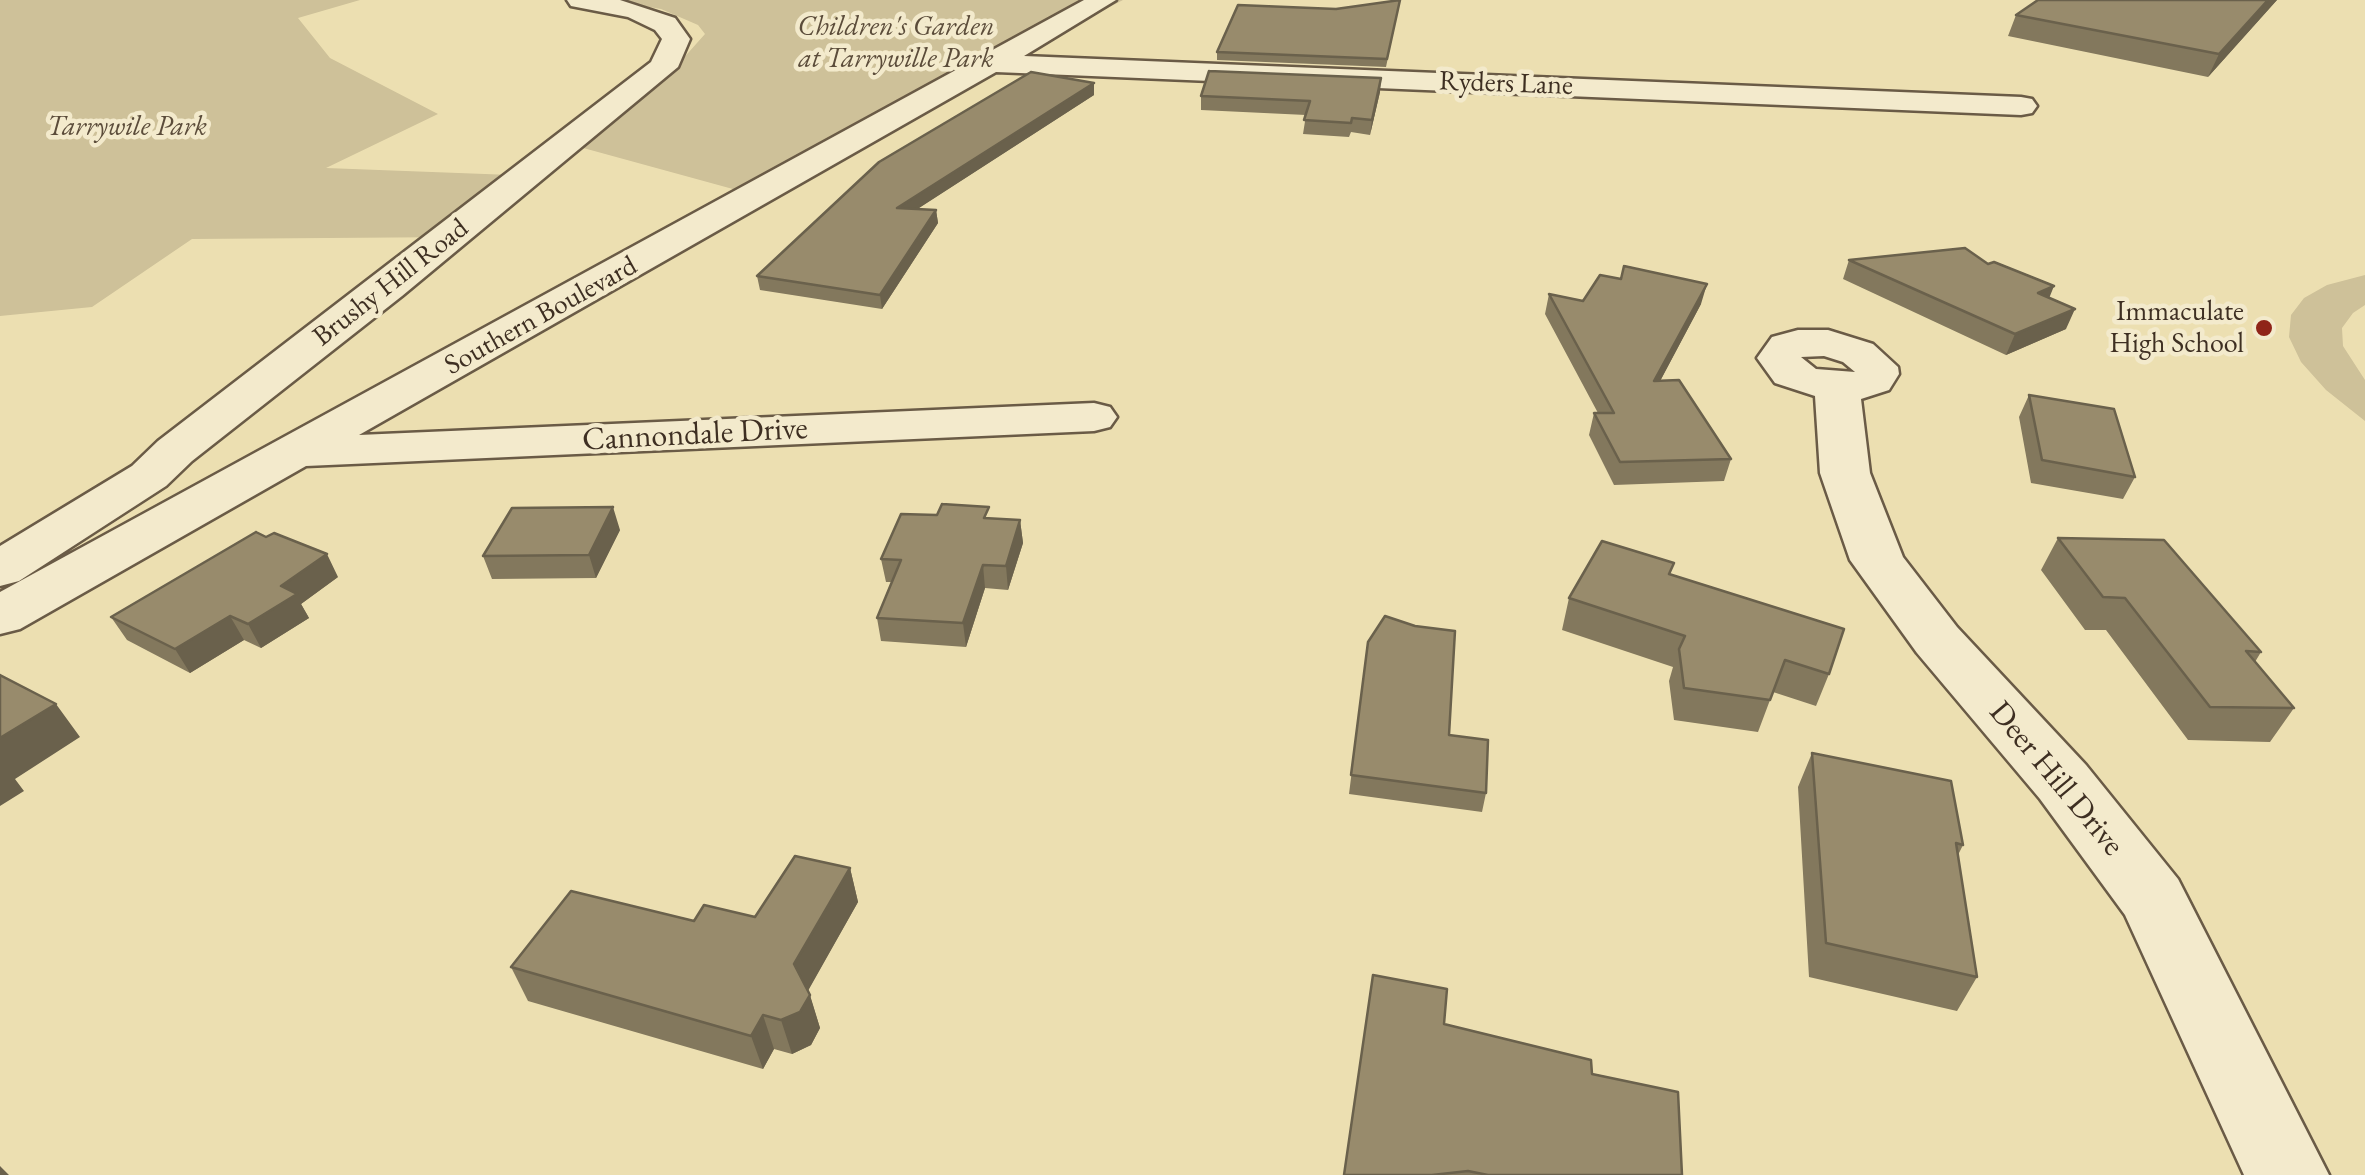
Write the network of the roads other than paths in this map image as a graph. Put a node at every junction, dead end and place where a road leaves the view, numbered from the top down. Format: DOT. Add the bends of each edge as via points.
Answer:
graph roads {
  1 [pos="580,0"];
  2 [pos="1099,4"];
  3 [pos="992,63"];
  4 [pos="2020,106"];
  5 [pos="1837,388"];
  6 [pos="1094,417"];
  7 [pos="296,452"];
  8 [pos="0,569"];
  9 [pos="0,616"];
  10 [pos="2286,1175"];
  1 -- 8 [label="street, Brushy Hill Road" via="665,24 676,39 663,67 149,476"];
  2 -- 3 [label="street, Southern Boulevard"];
  3 -- 4 [label="street, Ryders Lane"];
  3 -- 7 [label="street, Southern Boulevard"];
  5 -- 10 [label="street, Deer Hill Drive" via="1845,473 1878,560 2152,899"];
  6 -- 7 [label="street, Cannondale Drive"];
  7 -- 9 [label="street, Southern Boulevard"];
}
